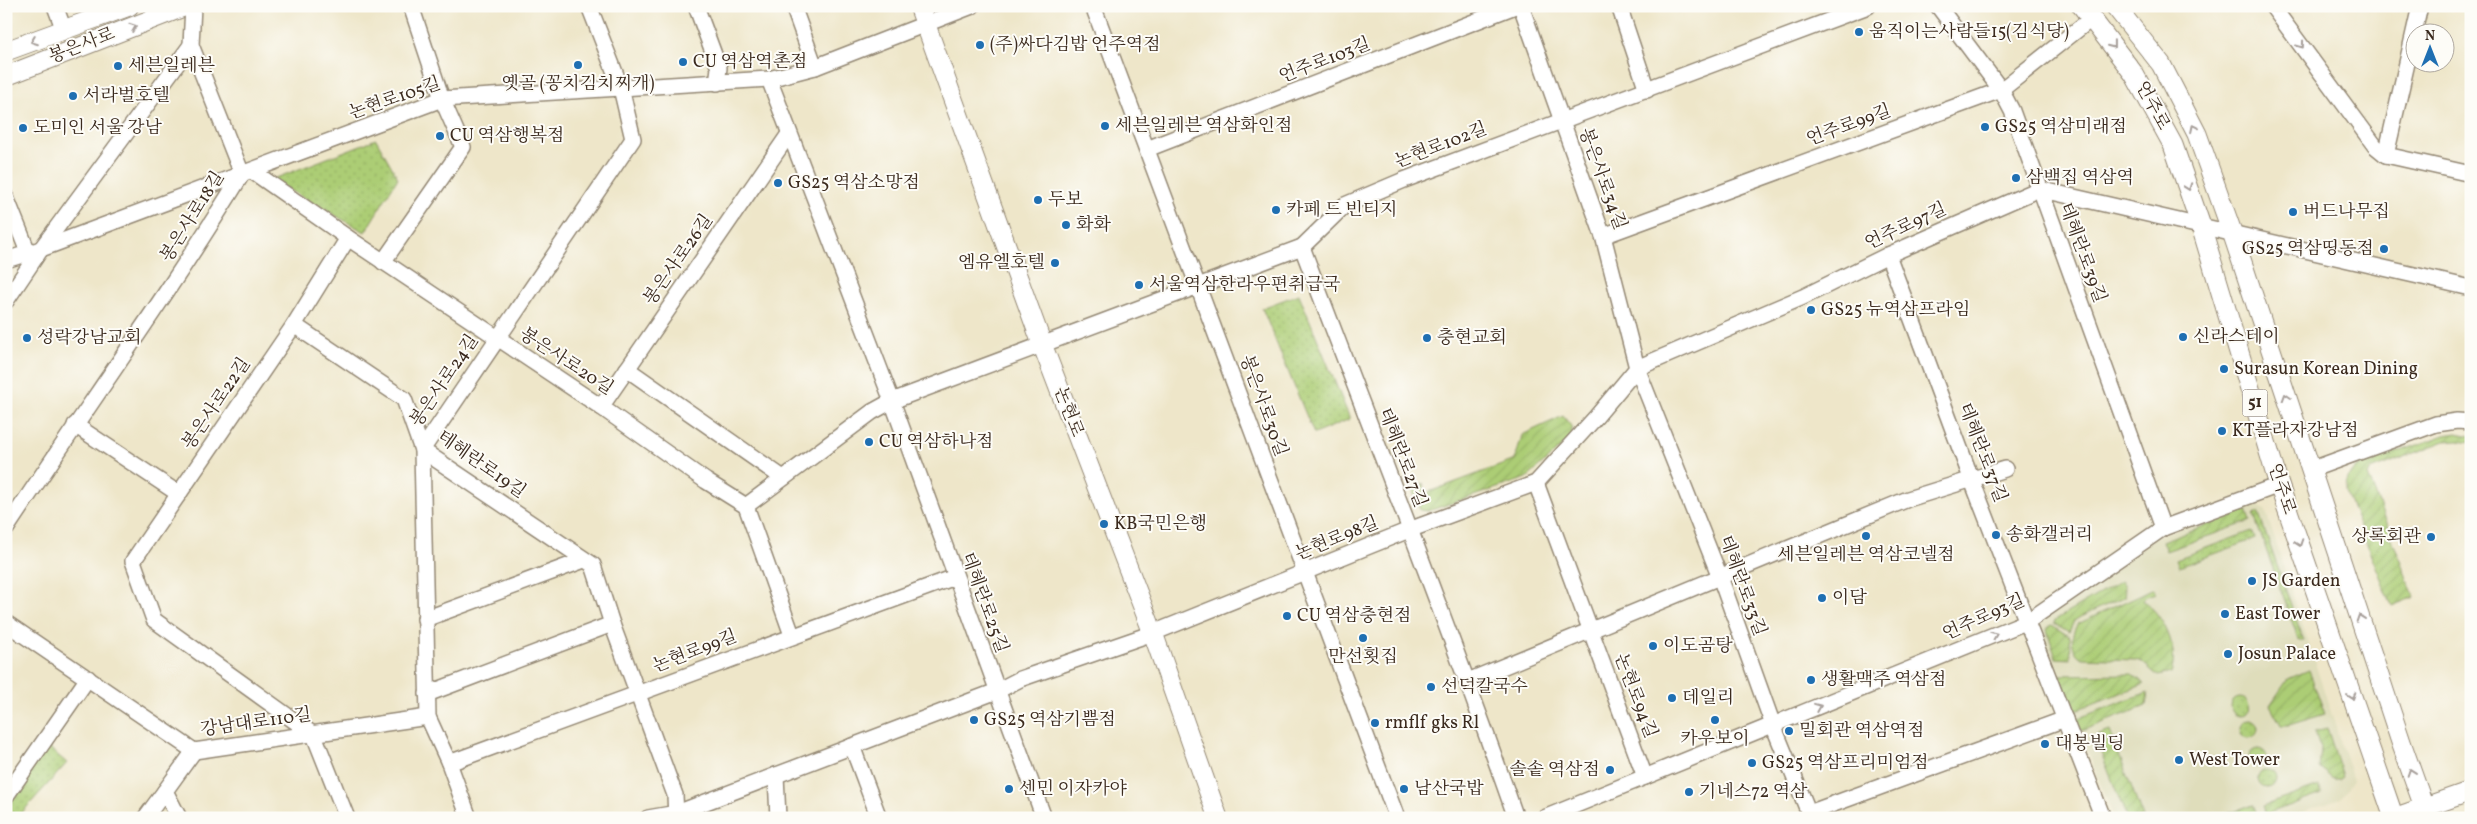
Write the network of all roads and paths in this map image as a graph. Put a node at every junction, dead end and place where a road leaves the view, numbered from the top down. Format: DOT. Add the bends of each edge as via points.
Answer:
graph roads {
  1 [pos="55,6"];
  2 [pos="129,6"];
  3 [pos="186,6"];
  4 [pos="193,6"];
  5 [pos="410,6"];
  6 [pos="589,6"];
  7 [pos="696,6"];
  8 [pos="793,6"];
  9 [pos="918,6"];
  10 [pos="972,6"];
  11 [pos="1094,6"];
  12 [pos="1515,6"];
  13 [pos="1521,6"];
  14 [pos="1619,6"];
  15 [pos="1868,6"];
  16 [pos="1938,6"];
  17 [pos="2115,6"];
  18 [pos="2272,6"];
  19 [pos="2420,6"];
  20 [pos="2087,12"];
  21 [pos="925,25"];
  22 [pos="64,30"];
  23 [pos="191,45"];
  24 [pos="6,52"];
  25 [pos="815,67"];
  26 [pos="6,76"];
  27 [pos="769,79"];
  28 [pos="717,83"];
  29 [pos="621,88"];
  30 [pos="1647,90"];
  31 [pos="2001,90"];
  32 [pos="442,99"];
  33 [pos="1561,122"];
  34 [pos="789,134"];
  35 [pos="1147,149"];
  36 [pos="2386,155"];
  37 [pos="247,172"];
  38 [pos="2471,174"];
  39 [pos="2039,189"];
  40 [pos="6,197"];
  41 [pos="2202,226"];
  42 [pos="2232,232"];
  43 [pos="1603,236"];
  44 [pos="348,238"];
  45 [pos="1302,247"];
  46 [pos="34,251"];
  47 [pos="1888,255"];
  48 [pos="6,260"];
  49 [pos="383,262"];
  50 [pos="1198,285"];
  51 [pos="2471,288"];
  52 [pos="6,301"];
  53 [pos="294,326"];
  54 [pos="496,338"];
  55 [pos="1042,344"];
  56 [pos="628,368"];
  57 [pos="1637,368"];
  58 [pos="892,401"];
  59 [pos="601,407"];
  60 [pos="2471,422"];
  61 [pos="75,425"];
  62 [pos="422,450"];
  63 [pos="2005,469"];
  64 [pos="2310,470"];
  65 [pos="783,478"];
  66 [pos="1971,478"];
  67 [pos="1536,483"];
  68 [pos="2279,485"];
  69 [pos="179,494"];
  70 [pos="746,506"];
  71 [pos="2163,528"];
  72 [pos="6,530"];
  73 [pos="1409,530"];
  74 [pos="584,560"];
  75 [pos="1304,573"];
  76 [pos="954,576"];
  77 [pos="1720,578"];
  78 [pos="425,619"];
  79 [pos="2028,621"];
  80 [pos="6,623"];
  81 [pos="612,624"];
  82 [pos="1590,629"];
  83 [pos="1153,633"];
  84 [pos="792,635"];
  85 [pos="88,678"];
  86 [pos="1468,681"];
  87 [pos="997,691"];
  88 [pos="427,694"];
  89 [pos="638,694"];
  90 [pos="428,717"];
  91 [pos="2065,719"];
  92 [pos="1772,725"];
  93 [pos="314,735"];
  94 [pos="852,746"];
  95 [pos="194,751"];
  96 [pos="449,763"];
  97 [pos="776,775"];
  98 [pos="1645,777"];
  99 [pos="2471,791"];
  100 [pos="165,792"];
  101 [pos="6,796"];
  102 [pos="2425,812"];
  103 [pos="676,815"];
  104 [pos="1810,816"];
  105 [pos="146,818"];
  106 [pos="179,818"];
  107 [pos="348,818"];
  108 [pos="469,818"];
  109 [pos="648,818"];
  110 [pos="778,818"];
  111 [pos="879,818"];
  112 [pos="1044,818"];
  113 [pos="1218,818"];
  114 [pos="1397,818"];
  115 [pos="1516,818"];
  116 [pos="1544,818"];
  117 [pos="2103,818"];
  118 [pos="2394,818"];
  1 -- 22 [label="street"];
  2 -- 22 [label="main road, 봉은사로"];
  26 -- 3 [label="main road, 봉은사로, one-way"];
  4 -- 23 [label="street, 봉은사로18길"];
  5 -- 32 [label="street"];
  6 -- 29 [label="street, 봉은사로24길"];
  7 -- 28 [label="street" via="719,68"];
  8 -- 25 [label="street"];
  9 -- 21 [label="main road, 논현로"];
  10 -- 21 [label="street, 논현로105길"];
  11 -- 35 [label="street, 봉은사로30길"];
  12 -- 35 [label="street, 언주로103길"];
  13 -- 33 [label="street, 봉은사로34길"];
  14 -- 30 [label="street"];
  15 -- 30 [label="street, 논현로102길"];
  16 -- 31 [label="street, 테헤란로39길"];
  42 -- 17 [label="main road, 언주로 / 51, one-way" via="2198,134 2161,64"];
  18 -- 36 [label="street, one-way" via="2375,146"];
  19 -- 36 [label="street"];
  20 -- 31 [label="street, 언주로99길"];
  20 -- 41 [label="main road, 언주로 / 51, one-way" via="2134,74 2173,145"];
  21 -- 25 [label="street, 논현로105길"];
  21 -- 55 [label="main road, 논현로"];
  22 -- 24 [label="main road, 봉은사로, one-way"];
  23 -- 37 [label="street, 봉은사로18길"];
  23 -- 46 [label="street"];
  25 -- 27 [label="street, 논현로105길"];
  27 -- 28 [label="street, 논현로105길"];
  27 -- 34 [label="street"];
  28 -- 29 [label="street, 논현로105길"];
  29 -- 32 [label="street, 논현로105길"];
  29 -- 54 [label="street, 봉은사로24길" via="634,139"];
  30 -- 33 [label="street, 논현로102길"];
  31 -- 39 [label="street, 테헤란로39길" via="2012,111"];
  31 -- 43 [label="street, 언주로99길"];
  32 -- 37 [label="street, 논현로105길"];
  32 -- 49 [label="street" via="463,147"];
  33 -- 43 [label="street, 봉은사로34길"];
  33 -- 45 [label="street, 논현로102길" via="1346,205"];
  34 -- 56 [label="street, 봉은사로26길"];
  34 -- 58 [label="street"];
  35 -- 50 [label="street, 봉은사로30길"];
  36 -- 38 [label="street"];
  37 -- 44 [label="street, 봉은사로20길"];
  37 -- 46 [label="street, 논현로105길"];
  37 -- 61 [label="street, 봉은사로18길"];
  39 -- 41 [label="street"];
  39 -- 47 [label="street, 언주로97길"];
  39 -- 71 [label="street, 테헤란로39길"];
  40 -- 46 [label="street"];
  41 -- 42 [label="street"];
  41 -- 68 [label="main road, 언주로 / 51"];
  42 -- 51 [label="street"];
  64 -- 42 [label="main road, 언주로 / 51, one-way"];
  43 -- 57 [label="street, 봉은사로34길"];
  44 -- 49 [label="street, 봉은사로20길"];
  44 -- 53 [label="street, 봉은사로22길"];
  45 -- 50 [label="street, 논현로102길"];
  45 -- 73 [label="street, 테헤란로27길"];
  46 -- 48 [label="street, 논현로105길"];
  46 -- 52 [label="street"];
  47 -- 57 [label="street, 언주로97길" via="1803,297"];
  47 -- 66 [label="street, 테헤란로37길"];
  49 -- 54 [label="street, 봉은사로20길"];
  50 -- 55 [label="street, 논현로102길"];
  50 -- 75 [label="street, 봉은사로30길"];
  53 -- 62 [label="street, 테헤란로19길" via="404,399"];
  53 -- 69 [label="street, 봉은사로22길"];
  54 -- 59 [label="street, 봉은사로20길"];
  54 -- 62 [label="street, 봉은사로24길"];
  55 -- 58 [label="street, 논현로102길"];
  55 -- 83 [label="main road, 논현로"];
  56 -- 59 [label="street, 봉은사로26길"];
  56 -- 65 [label="street"];
  57 -- 67 [label="street, 논현로98길"];
  57 -- 77 [label="street, 테헤란로33길"];
  58 -- 65 [label="street, 논현로102길" via="872,412"];
  58 -- 76 [label="street, 테헤란로25길"];
  59 -- 70 [label="street, 봉은사로20길" via="706,482"];
  60 -- 64 [label="street" via="2436,424"];
  61 -- 69 [label="street"];
  61 -- 72 [label="street, 봉은사로18길"];
  62 -- 74 [label="street, 테헤란로19길"];
  62 -- 78 [label="street, 봉은사로24길"];
  63 -- 66 [label="street"];
  102 -- 64 [label="main road, 언주로 / 51, one-way"];
  65 -- 70 [label="street, 논현로102길"];
  66 -- 77 [label="street" via="1908,499"];
  66 -- 79 [label="street, 테헤란로37길"];
  67 -- 73 [label="street, 논현로98길"];
  67 -- 82 [label="street"];
  68 -- 71 [label="street, 언주로93길"];
  68 -- 118 [label="main road, 언주로 / 51, one-way"];
  69 -- 93 [label="street, 봉은사로22길" via="133,560 154,620"];
  70 -- 84 [label="street"];
  71 -- 79 [label="street, 언주로93길"];
  73 -- 75 [label="street, 논현로98길"];
  73 -- 86 [label="street, 테헤란로27길"];
  74 -- 78 [label="street"];
  74 -- 81 [label="street, 테헤란로19길" via="594,565"];
  75 -- 83 [label="street, 논현로98길"];
  75 -- 114 [label="street, 봉은사로30길"];
  76 -- 84 [label="street, 논현로99길"];
  76 -- 87 [label="street, 테헤란로25길"];
  77 -- 82 [label="street"];
  77 -- 92 [label="street, 테헤란로33길"];
  78 -- 88 [label="street, 봉은사로24길"];
  79 -- 91 [label="street, 테헤란로37길"];
  92 -- 79 [label="street, 언주로93길, one-way"];
  80 -- 85 [label="street, 강남대로110길"];
  81 -- 88 [label="street"];
  81 -- 89 [label="street, 테헤란로19길"];
  82 -- 86 [label="street"];
  82 -- 98 [label="street, 논현로94길"];
  83 -- 87 [label="street, 논현로98길" via="1020,679"];
  83 -- 113 [label="main road, 논현로"];
  84 -- 89 [label="street, 논현로99길"];
  85 -- 95 [label="street, 강남대로110길"];
  85 -- 101 [label="street"];
  86 -- 115 [label="street, 테헤란로27길"];
  87 -- 94 [label="street, 논현로98길"];
  87 -- 112 [label="street, 테헤란로25길"];
  88 -- 90 [label="street, 봉은사로24길"];
  89 -- 96 [label="street, 논현로99길"];
  89 -- 103 [label="street, 테헤란로19길" via="675,795"];
  90 -- 93 [label="street, 강남대로110길"];
  90 -- 96 [label="street, 봉은사로24길"];
  91 -- 104 [label="street"];
  91 -- 117 [label="street, 테헤란로37길"];
  92 -- 98 [label="street"];
  92 -- 104 [label="street, 테헤란로33길"];
  93 -- 95 [label="street, 강남대로110길"];
  93 -- 107 [label="street"];
  94 -- 97 [label="street, 논현로98길"];
  94 -- 111 [label="street"];
  95 -- 100 [label="street"];
  96 -- 108 [label="street, 봉은사로24길"];
  97 -- 103 [label="street, 논현로98길"];
  97 -- 110 [label="street"];
  98 -- 116 [label="street"];
  99 -- 102 [label="main road"];
  100 -- 105 [label="street"];
  100 -- 106 [label="street"];
  102 -- 118 [label="main road"];
  103 -- 109 [label="street, 논현로98길"];
}
